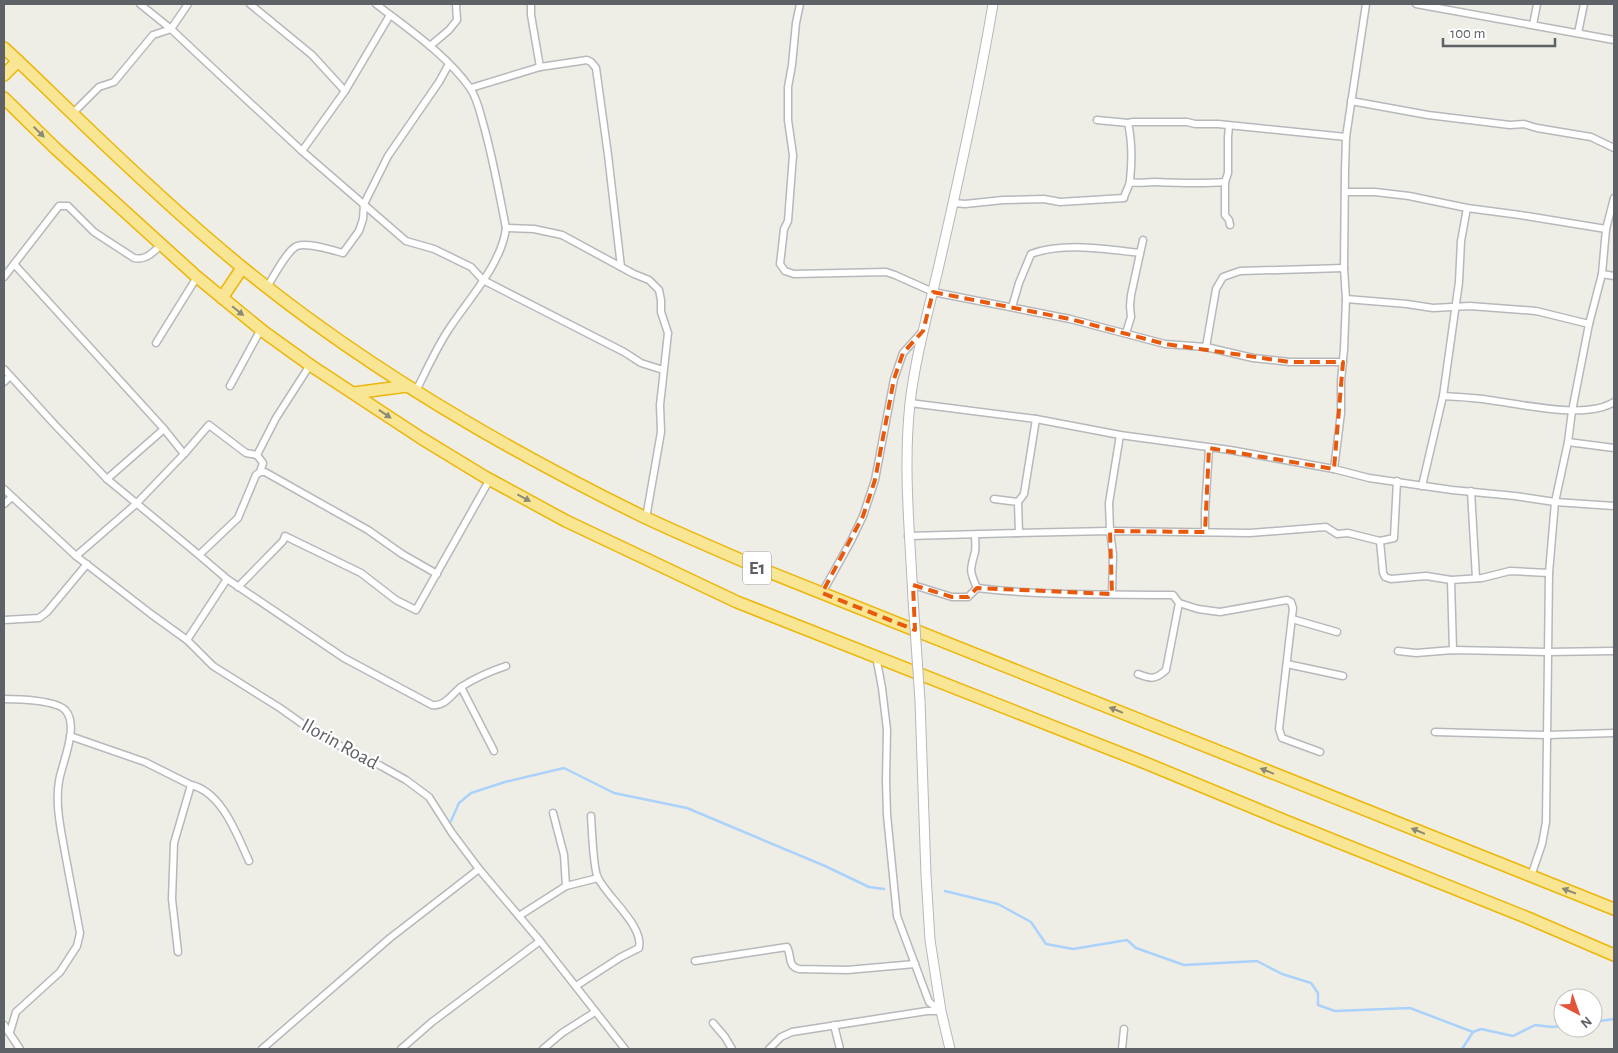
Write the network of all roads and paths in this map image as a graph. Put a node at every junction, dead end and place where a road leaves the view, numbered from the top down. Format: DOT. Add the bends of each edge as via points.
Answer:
graph roads {
  1 [pos="140,4"];
  2 [pos="188,4"];
  3 [pos="250,4"];
  4 [pos="376,4"];
  5 [pos="456,4"];
  6 [pos="531,4"];
  7 [pos="800,4"];
  8 [pos="993,4"];
  9 [pos="1366,4"];
  10 [pos="1416,4"];
  11 [pos="1537,4"];
  12 [pos="1584,4"];
  13 [pos="390,15"];
  14 [pos="1533,25"];
  15 [pos="171,29"];
  16 [pos="1578,33"];
  17 [pos="1614,40"];
  18 [pos="430,46"];
  19 [pos="4,48"];
  20 [pos="18,61"];
  21 [pos="449,64"];
  22 [pos="540,67"];
  23 [pos="4,75"];
  24 [pos="470,88"];
  25 [pos="345,91"];
  26 [pos="4,98"];
  27 [pos="1351,101"];
  28 [pos="72,114"];
  29 [pos="1097,120"];
  30 [pos="1128,124"];
  31 [pos="1229,126"];
  32 [pos="1346,137"];
  33 [pos="1614,148"];
  34 [pos="302,151"];
  35 [pos="1130,182"];
  36 [pos="1225,182"];
  37 [pos="1346,192"];
  38 [pos="1614,198"];
  39 [pos="954,203"];
  40 [pos="364,204"];
  41 [pos="1468,208"];
  42 [pos="1230,224"];
  43 [pos="506,228"];
  44 [pos="1606,229"];
  45 [pos="1143,240"];
  46 [pos="161,245"];
  47 [pos="1140,253"];
  48 [pos="14,264"];
  49 [pos="621,267"];
  50 [pos="242,268"];
  51 [pos="1344,268"];
  52 [pos="1602,274"];
  53 [pos="1614,276"];
  54 [pos="4,277"];
  55 [pos="197,278"];
  56 [pos="483,280"];
  57 [pos="266,287"];
  58 [pos="933,292"];
  59 [pos="222,298"];
  60 [pos="1346,299"];
  61 [pos="1455,307"];
  62 [pos="1012,308"];
  63 [pos="1589,324"];
  64 [pos="261,329"];
  65 [pos="923,332"];
  66 [pos="1126,333"];
  67 [pos="156,343"];
  68 [pos="1206,347"];
  69 [pos="1343,362"];
  70 [pos="310,365"];
  71 [pos="4,369"];
  72 [pos="664,370"];
  73 [pos="10,376"];
  74 [pos="4,382"];
  75 [pos="230,386"];
  76 [pos="412,388"];
  77 [pos="354,393"];
  78 [pos="1443,396"];
  79 [pos="1614,402"];
  80 [pos="910,403"];
  81 [pos="1572,411"];
  82 [pos="1036,419"];
  83 [pos="164,429"];
  84 [pos="1120,435"];
  85 [pos="1568,442"];
  86 [pos="1209,448"];
  87 [pos="1614,448"];
  88 [pos="184,454"];
  89 [pos="257,455"];
  90 [pos="1334,469"];
  91 [pos="260,472"];
  92 [pos="107,479"];
  93 [pos="490,479"];
  94 [pos="1397,481"];
  95 [pos="1422,486"];
  96 [pos="4,489"];
  97 [pos="1471,491"];
  98 [pos="12,497"];
  99 [pos="994,499"];
  100 [pos="1018,502"];
  101 [pos="1555,502"];
  102 [pos="4,504"];
  103 [pos="136,504"];
  104 [pos="1614,506"];
  105 [pos="646,518"];
  106 [pos="1110,532"];
  107 [pos="1205,532"];
  108 [pos="1016,533"];
  109 [pos="975,535"];
  110 [pos="908,536"];
  111 [pos="1380,541"];
  112 [pos="200,555"];
  113 [pos="76,556"];
  114 [pos="87,564"];
  115 [pos="1549,573"];
  116 [pos="436,574"];
  117 [pos="1476,578"];
  118 [pos="227,579"];
  119 [pos="1451,580"];
  120 [pos="913,585"];
  121 [pos="238,587"];
  122 [pos="977,588"];
  123 [pos="822,593"];
  124 [pos="1112,594"];
  125 [pos="1179,604"];
  126 [pos="1292,619"];
  127 [pos="4,620"];
  128 [pos="1337,632"];
  129 [pos="187,640"];
  130 [pos="1452,650"];
  131 [pos="1398,651"];
  132 [pos="1614,651"];
  133 [pos="1547,652"];
  134 [pos="876,656"];
  135 [pos="1287,664"];
  136 [pos="506,666"];
  137 [pos="1138,674"];
  138 [pos="1344,676"];
  139 [pos="461,687"];
  140 [pos="4,699"];
  141 [pos="1435,732"];
  142 [pos="1614,733"];
  143 [pos="70,736"];
  144 [pos="1547,736"];
  145 [pos="494,751"];
  146 [pos="1320,752"];
  147 [pos="191,785"];
  148 [pos="553,813"];
  149 [pos="591,816"];
  150 [pos="249,861"];
  151 [pos="479,869"];
  152 [pos="1531,876"];
  153 [pos="598,878"];
  154 [pos="566,886"];
  155 [pos="1614,909"];
  156 [pos="519,916"];
  157 [pos="540,941"];
  158 [pos="178,952"];
  159 [pos="1614,955"];
  160 [pos="695,961"];
  161 [pos="915,964"];
  162 [pos="576,986"];
  163 [pos="941,1011"];
  164 [pos="595,1012"];
  165 [pos="713,1023"];
  166 [pos="4,1025"];
  167 [pos="834,1025"];
  168 [pos="1124,1028"];
  169 [pos="10,1032"];
  170 [pos="20,1049"];
  171 [pos="262,1049"];
  172 [pos="400,1049"];
  173 [pos="543,1049"];
  174 [pos="625,1049"];
  175 [pos="732,1049"];
  176 [pos="769,1049"];
  177 [pos="840,1049"];
  178 [pos="950,1049"];
  179 [pos="1122,1049"];
  1 -- 15 [label="street"];
  2 -- 15 [label="street"];
  3 -- 25 [label="street" via="312,55"];
  4 -- 13 [label="street"];
  5 -- 18 [label="street" via="457,20"];
  6 -- 22 [label="street"];
  7 -- 58 [label="street" via="788,87 793,155 788,221 780,264 785,271 794,274 886,272"];
  8 -- 39 [label="main road"];
  9 -- 27 [label="street"];
  10 -- 14 [label="street"];
  11 -- 14 [label="street"];
  12 -- 16 [label="street"];
  13 -- 18 [label="street"];
  13 -- 25 [label="street"];
  14 -- 16 [label="street"];
  15 -- 28 [label="street" via="154,34 114,82 99,87"];
  15 -- 34 [label="street"];
  16 -- 17 [label="street"];
  18 -- 21 [label="street"];
  19 -- 20 [label="highway, E1"];
  20 -- 23 [label="highway"];
  20 -- 28 [label="highway, E1"];
  21 -- 24 [label="street"];
  21 -- 40 [label="street" via="388,156"];
  22 -- 24 [label="street"];
  22 -- 49 [label="street" via="587,60 596,68"];
  24 -- 43 [label="street" via="493,156"];
  25 -- 34 [label="street"];
  26 -- 46 [label="highway, E1, one-way"];
  27 -- 32 [label="street"];
  27 -- 33 [label="street" via="1428,115 1524,124 1591,137"];
  28 -- 50 [label="highway, E1"];
  29 -- 30 [label="street"];
  30 -- 31 [label="street" via="1187,122"];
  30 -- 35 [label="street"];
  31 -- 32 [label="street"];
  31 -- 36 [label="street"];
  32 -- 37 [label="street"];
  34 -- 40 [label="street"];
  35 -- 36 [label="street"];
  35 -- 39 [label="street" via="1124,198"];
  36 -- 42 [label="street" via="1225,215"];
  37 -- 41 [label="street" via="1400,195"];
  37 -- 51 [label="street"];
  38 -- 44 [label="street"];
  39 -- 58 [label="main road"];
  40 -- 56 [label="street" via="406,241 434,249 471,267"];
  40 -- 57 [label="street" via="359,231 343,252 297,246"];
  41 -- 44 [label="street"];
  41 -- 61 [label="street" via="1461,241"];
  43 -- 49 [label="street" via="562,234"];
  43 -- 56 [label="street" via="498,253"];
  44 -- 52 [label="street"];
  45 -- 47 [label="street"];
  46 -- 48 [label="street" via="147,257 134,258 94,232 68,206 59,206"];
  46 -- 55 [label="highway, E1"];
  47 -- 62 [label="street" via="1111,249 1040,250 1031,254"];
  47 -- 66 [label="street"];
  48 -- 54 [label="street"];
  48 -- 83 [label="street"];
  49 -- 72 [label="street" via="648,280 659,290 661,312 668,333"];
  50 -- 57 [label="highway, E1"];
  50 -- 59 [label="highway"];
  51 -- 60 [label="street"];
  51 -- 68 [label="street" via="1240,271 1223,277 1216,289"];
  52 -- 53 [label="street"];
  52 -- 63 [label="street"];
  55 -- 59 [label="highway, E1"];
  55 -- 67 [label="street"];
  56 -- 72 [label="street" via="624,352 641,364"];
  56 -- 76 [label="street"];
  57 -- 76 [label="highway, E1"];
  58 -- 62 [label="street"];
  58 -- 65 [label="main road"];
  59 -- 64 [label="highway, E1, one-way"];
  60 -- 61 [label="street" via="1433,308"];
  60 -- 69 [label="street"];
  61 -- 63 [label="street" via="1536,310"];
  61 -- 78 [label="street"];
  62 -- 66 [label="street"];
  63 -- 81 [label="street"];
  64 -- 70 [label="highway, E1"];
  64 -- 75 [label="street"];
  65 -- 80 [label="main road"];
  65 -- 123 [label="street" via="903,353 894,379 875,480 866,507"];
  66 -- 68 [label="street" via="1165,344"];
  68 -- 69 [label="street" via="1253,358"];
  69 -- 90 [label="street"];
  70 -- 77 [label="highway, E1"];
  70 -- 89 [label="street"];
  71 -- 73 [label="street"];
  72 -- 105 [label="street" via="661,432"];
  73 -- 74 [label="street"];
  73 -- 92 [label="street"];
  76 -- 77 [label="highway"];
  76 -- 105 [label="highway, E1" via="488,436"];
  77 -- 93 [label="highway, E1, one-way"];
  78 -- 81 [label="street"];
  78 -- 95 [label="street"];
  79 -- 81 [label="street" via="1608,406"];
  80 -- 82 [label="street"];
  80 -- 110 [label="main road"];
  81 -- 85 [label="street"];
  82 -- 84 [label="street"];
  82 -- 100 [label="street" via="1024,494"];
  83 -- 88 [label="street"];
  83 -- 92 [label="street"];
  84 -- 86 [label="street"];
  84 -- 106 [label="street" via="1109,503"];
  85 -- 87 [label="street"];
  85 -- 101 [label="street"];
  86 -- 90 [label="street"];
  86 -- 107 [label="street"];
  88 -- 89 [label="street" via="209,425 246,452"];
  88 -- 103 [label="street"];
  89 -- 91 [label="street" via="263,463"];
  90 -- 94 [label="street"];
  91 -- 112 [label="street" via="238,518"];
  91 -- 116 [label="street" via="368,530"];
  92 -- 103 [label="street"];
  93 -- 116 [label="street"];
  93 -- 134 [label="highway, E1, one-way" via="566,521 737,602"];
  94 -- 95 [label="street"];
  94 -- 111 [label="street" via="1394,538"];
  95 -- 97 [label="street"];
  96 -- 98 [label="street, Ilorin Road"];
  97 -- 101 [label="street"];
  97 -- 117 [label="street"];
  98 -- 102 [label="street"];
  98 -- 113 [label="street, Ilorin Road"];
  99 -- 100 [label="street"];
  100 -- 108 [label="street" via="1019,533"];
  101 -- 104 [label="street"];
  101 -- 115 [label="street"];
  103 -- 112 [label="street"];
  103 -- 113 [label="street"];
  105 -- 123 [label="highway, E1"];
  106 -- 107 [label="street"];
  106 -- 108 [label="street"];
  106 -- 124 [label="street"];
  107 -- 111 [label="street" via="1250,533 1326,527 1338,534 1348,533"];
  108 -- 109 [label="street"];
  109 -- 110 [label="street"];
  109 -- 122 [label="street" via="971,576"];
  110 -- 120 [label="main road"];
  111 -- 119 [label="street" via="1385,577 1426,576"];
  112 -- 118 [label="street"];
  113 -- 114 [label="street, Ilorin Road"];
  114 -- 127 [label="street" via="39,618"];
  114 -- 129 [label="street, Ilorin Road"];
  115 -- 117 [label="street" via="1510,571"];
  115 -- 133 [label="street"];
  116 -- 121 [label="street" via="416,610 396,600 361,573 285,536"];
  117 -- 119 [label="street"];
  118 -- 121 [label="street"];
  118 -- 129 [label="street"];
  119 -- 130 [label="street"];
  120 -- 122 [label="street" via="952,597 968,597"];
  120 -- 163 [label="main road, bridge" via="930,940"];
  121 -- 139 [label="street" via="344,658 432,705 438,706"];
  122 -- 124 [label="street" via="1008,592"];
  152 -- 123 [label="highway, E1, one-way"];
  124 -- 125 [label="street" via="1173,595"];
  125 -- 126 [label="street" via="1220,612 1287,600 1292,602"];
  125 -- 137 [label="street" via="1166,670 1158,677"];
  126 -- 128 [label="street"];
  126 -- 135 [label="street"];
  129 -- 151 [label="street, Ilorin Road" via="213,666 311,730 422,791"];
  130 -- 131 [label="street"];
  130 -- 133 [label="street"];
  132 -- 133 [label="street"];
  133 -- 144 [label="street"];
  134 -- 159 [label="highway, E1"];
  134 -- 161 [label="street" via="888,730 887,815 898,916"];
  135 -- 138 [label="street"];
  135 -- 146 [label="street" via="1279,729 1282,738"];
  136 -- 139 [label="street"];
  139 -- 145 [label="street"];
  140 -- 143 [label="street" via="26,699 63,707 71,723"];
  141 -- 144 [label="street"];
  142 -- 144 [label="street"];
  143 -- 147 [label="street" via="145,762"];
  143 -- 169 [label="street" via="58,793 60,822 80,932 77,946 60,972 16,1012"];
  144 -- 152 [label="street" via="1546,822"];
  147 -- 150 [label="street" via="198,786 215,800 226,814"];
  147 -- 158 [label="street" via="174,844 172,899"];
  148 -- 154 [label="street" via="564,854"];
  149 -- 153 [label="street"];
  151 -- 156 [label="street, Ilorin Road"];
  151 -- 171 [label="street" via="396,934"];
  155 -- 152 [label="highway, E1, one-way"];
  153 -- 154 [label="street"];
  153 -- 162 [label="street" via="637,930 639,948"];
  154 -- 156 [label="street"];
  156 -- 157 [label="street, Ilorin Road"];
  157 -- 162 [label="street, Ilorin Road"];
  157 -- 172 [label="street"];
  160 -- 161 [label="street" via="787,947 790,964 799,969 846,970"];
  161 -- 163 [label="street" via="929,1002"];
  162 -- 164 [label="street, Ilorin Road"];
  163 -- 167 [label="street"];
  163 -- 178 [label="main road"];
  164 -- 173 [label="street"];
  164 -- 174 [label="street, Ilorin Road"];
  165 -- 175 [label="street"];
  166 -- 169 [label="street"];
  167 -- 176 [label="street" via="792,1032 781,1037"];
  167 -- 177 [label="street"];
  168 -- 179 [label="street"];
  169 -- 170 [label="street"];
}
